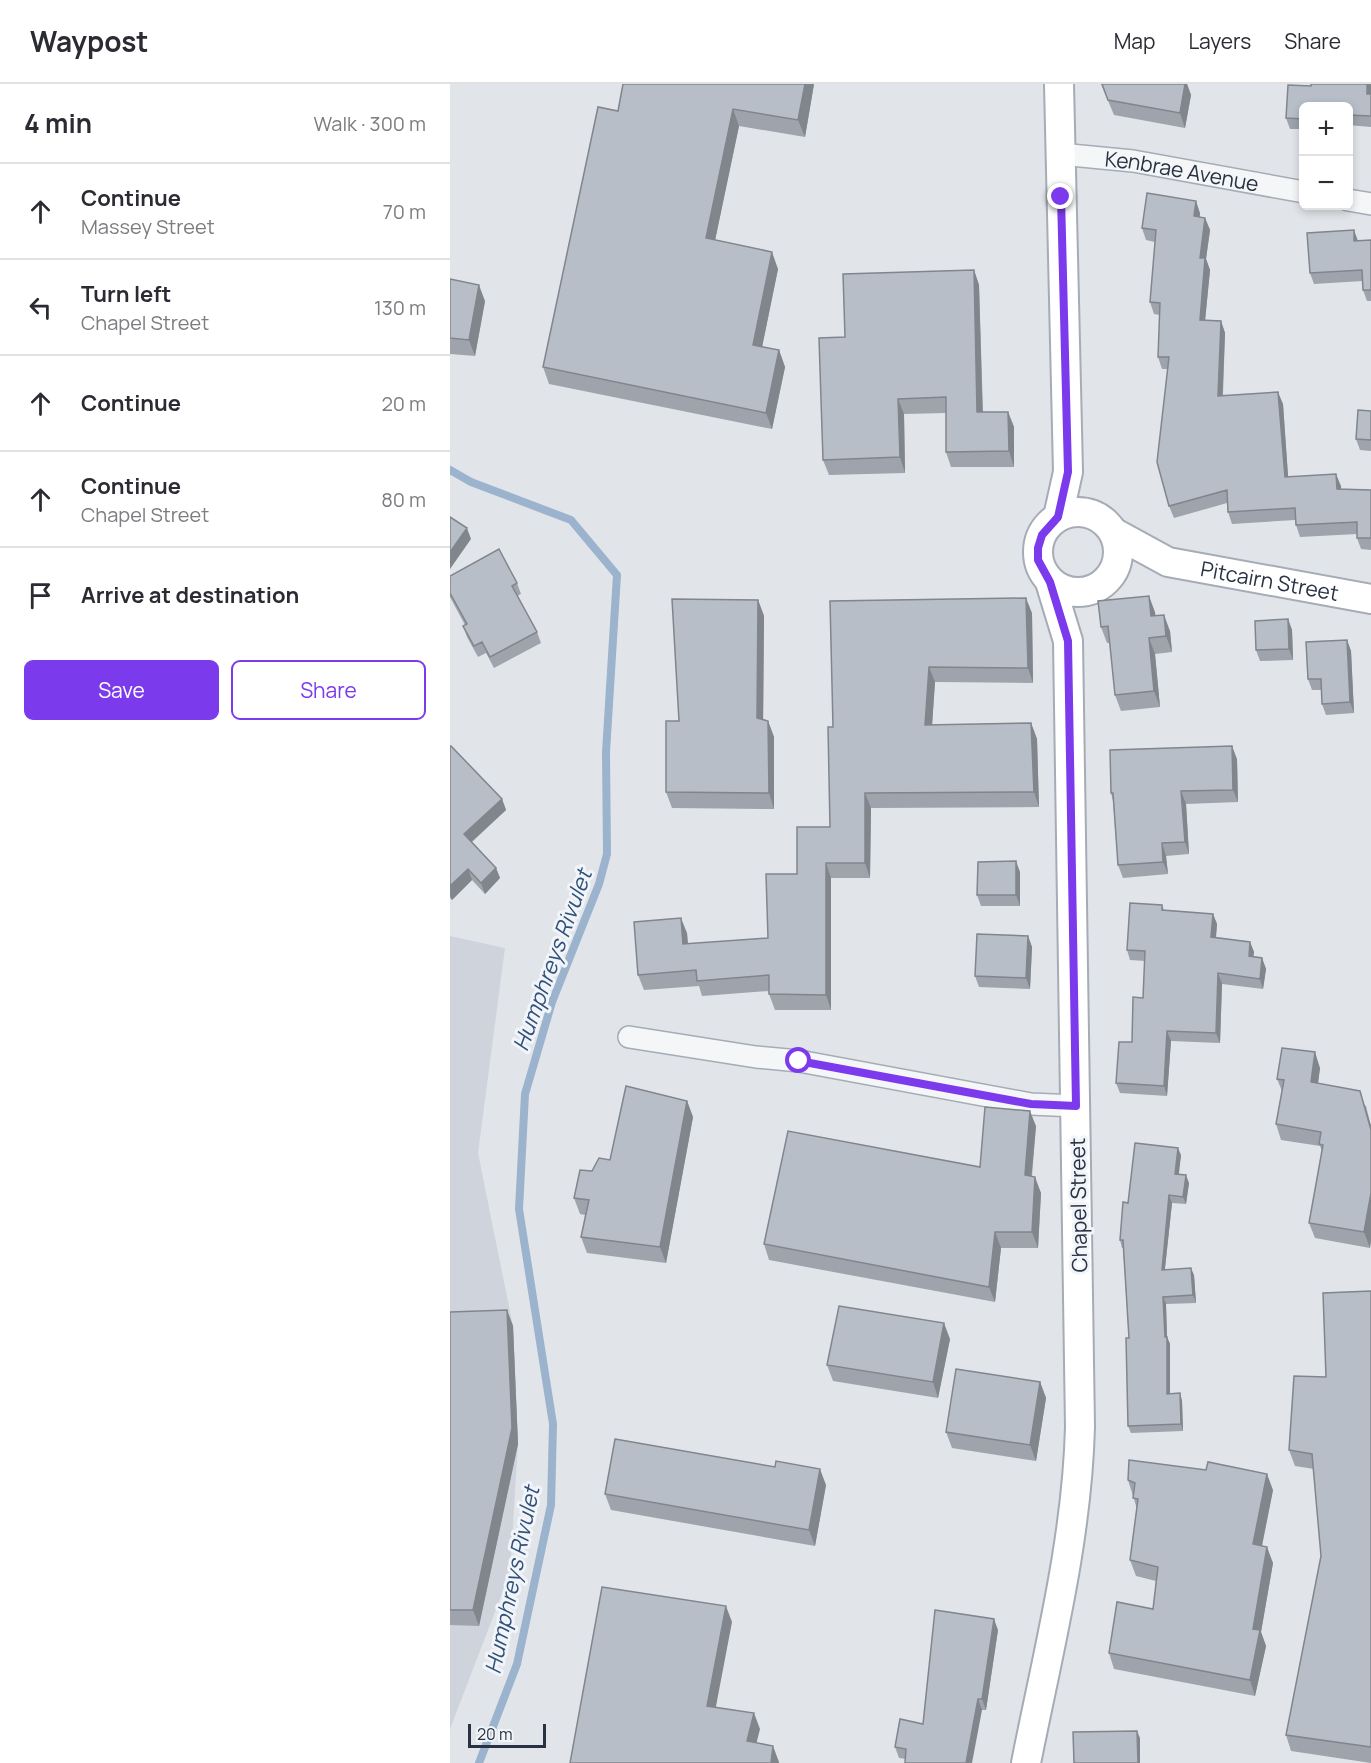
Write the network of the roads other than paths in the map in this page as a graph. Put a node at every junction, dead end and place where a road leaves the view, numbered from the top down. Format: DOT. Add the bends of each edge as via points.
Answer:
graph roads {
  1 [pos="1059,84"];
  2 [pos="1060,154"];
  3 [pos="1299,191"];
  4 [pos="1353,201"];
  5 [pos="1371,204"];
  6 [pos="1068,472"];
  7 [pos="1058,517"];
  8 [pos="1104,524"];
  9 [pos="1168,562"];
  10 [pos="1050,582"];
  11 [pos="1103,584"];
  12 [pos="1371,599"];
  13 [pos="1068,641"];
  14 [pos="629,1037"];
  15 [pos="1076,1106"];
  16 [pos="1026,1763"];
  1 -- 2 [label="street"];
  2 -- 3 [label="street, Kenbrae Avenue" via="1133,161"];
  2 -- 6 [label="street"];
  4 -- 5 [label="street"];
  6 -- 7 [label="street"];
  6 -- 8 [label="street"];
  7 -- 8 [label="street" via="1083,512"];
  7 -- 10 [label="street" via="1048,525 1038,548 1043,572"];
  8 -- 9 [label="street, Pitcairn Street"];
  8 -- 11 [label="street" via="1119,556 1116,569"];
  9 -- 11 [label="street, Pitcairn Street"];
  9 -- 12 [label="street, Pitcairn Street"];
  10 -- 11 [label="street" via="1073,593"];
  10 -- 13 [label="street, Chapel Street"];
  11 -- 13 [label="street"];
  13 -- 15 [label="street, Chapel Street"];
  14 -- 15 [label="street" via="799,1061 1031,1104"];
  15 -- 16 [label="street, Chapel Street" via="1079,1476 1074,1523"];
}
